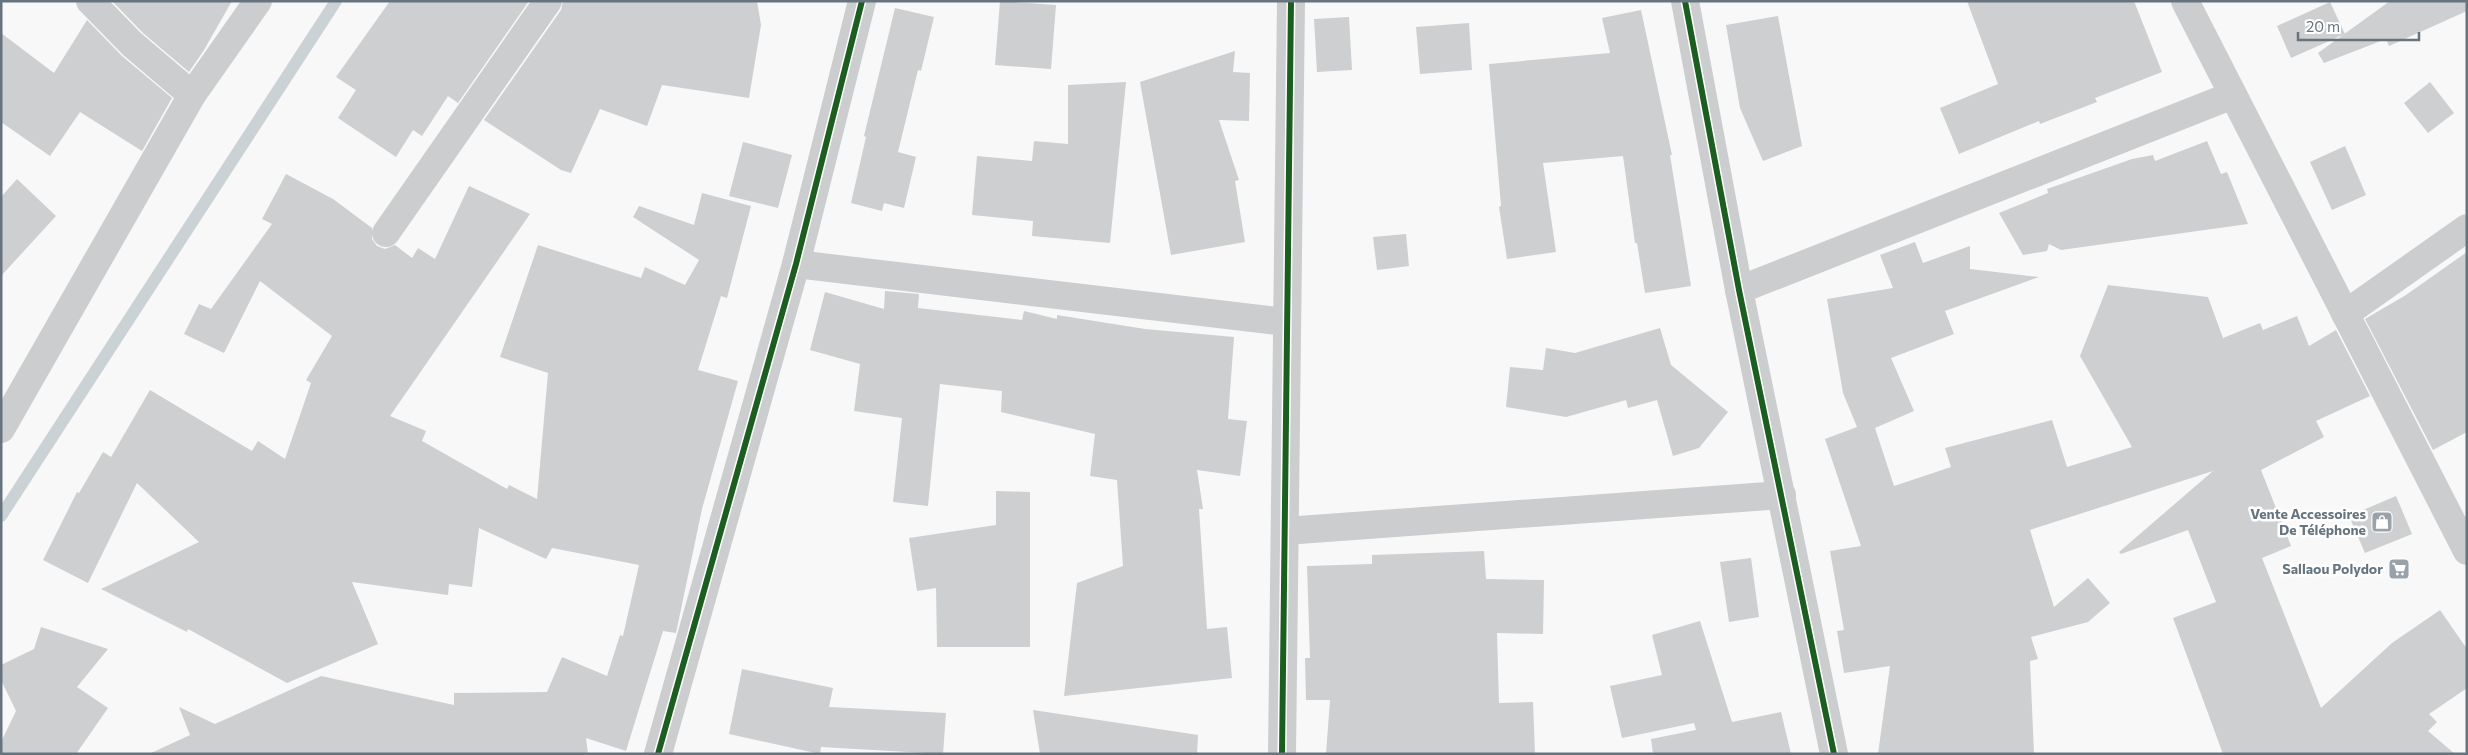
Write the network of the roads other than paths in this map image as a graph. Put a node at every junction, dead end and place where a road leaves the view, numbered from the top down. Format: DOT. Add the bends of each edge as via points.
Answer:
graph roads {
  1 [pos="90,1"];
  2 [pos="258,1"];
  3 [pos="548,1"];
  4 [pos="862,1"];
  5 [pos="1291,1"];
  6 [pos="1685,1"];
  7 [pos="2185,1"];
  8 [pos="192,95"];
  9 [pos="2233,95"];
  10 [pos="2467,228"];
  11 [pos="386,233"];
  12 [pos="796,264"];
  13 [pos="1738,290"];
  14 [pos="2345,314"];
  15 [pos="1286,322"];
  16 [pos="1,429"];
  17 [pos="1782,495"];
  18 [pos="1285,532"];
  19 [pos="2467,551"];
  20 [pos="658,754"];
  21 [pos="1282,754"];
  22 [pos="1834,754"];
  1 -- 8 [label="street" via="132,44"];
  2 -- 8 [label="street"];
  3 -- 11 [label="street"];
  4 -- 12 [label="street"];
  5 -- 15 [label="street"];
  6 -- 13 [label="street"];
  7 -- 9 [label="street"];
  8 -- 16 [label="street"];
  9 -- 13 [label="street"];
  9 -- 14 [label="street"];
  10 -- 14 [label="street"];
  12 -- 15 [label="street"];
  12 -- 20 [label="street"];
  13 -- 17 [label="street"];
  14 -- 19 [label="street"];
  15 -- 18 [label="street"];
  17 -- 18 [label="street"];
  17 -- 22 [label="street"];
  18 -- 21 [label="street"];
}
